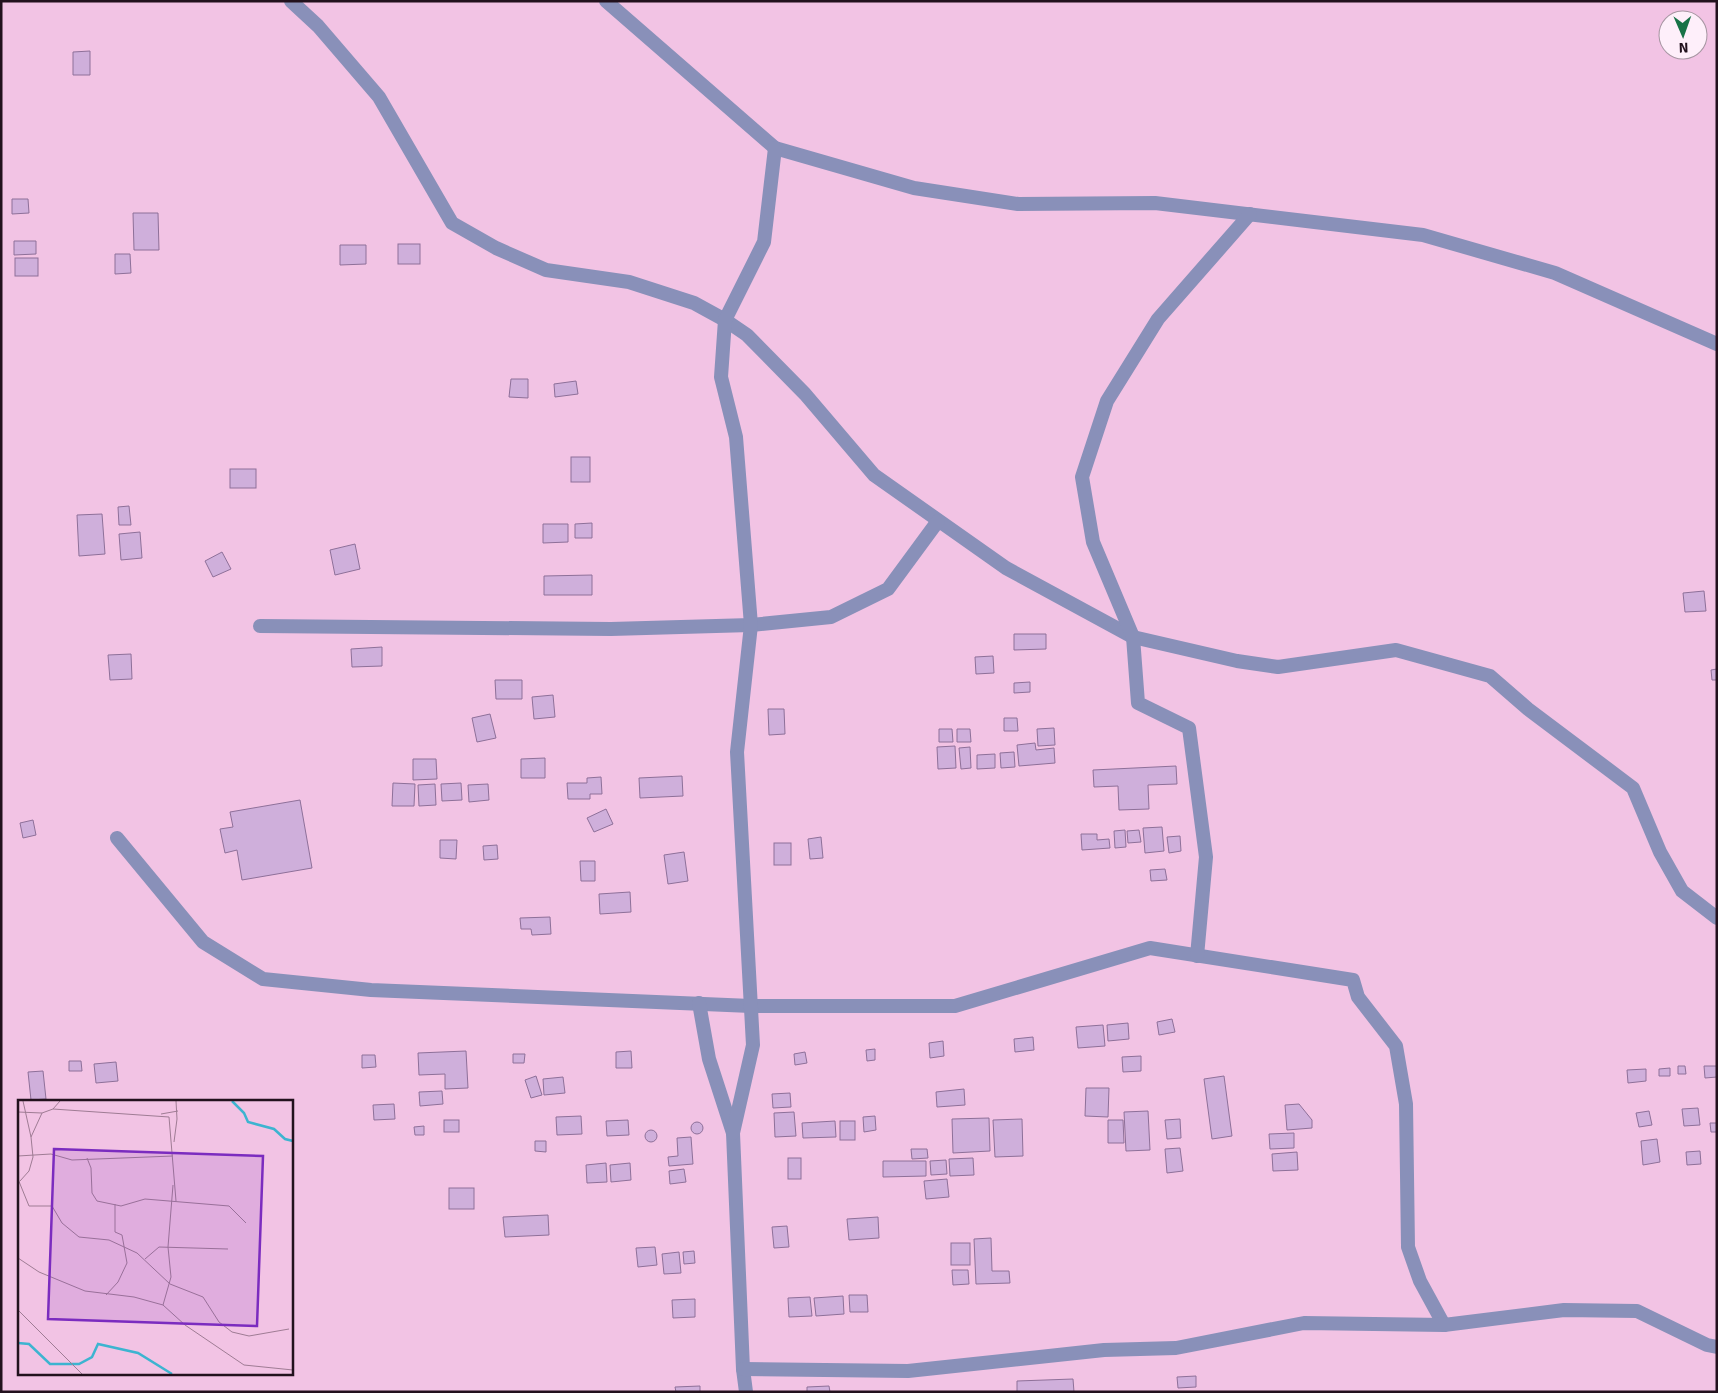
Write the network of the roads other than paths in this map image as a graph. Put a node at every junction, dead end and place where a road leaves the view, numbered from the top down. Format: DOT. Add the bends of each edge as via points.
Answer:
graph roads {
  1 [pos="291,1"];
  2 [pos="606,1"];
  3 [pos="775,148"];
  4 [pos="1250,214"];
  5 [pos="725,320"];
  6 [pos="1717,344"];
  7 [pos="938,521"];
  8 [pos="751,625"];
  9 [pos="260,626"];
  10 [pos="1133,637"];
  11 [pos="117,838"];
  12 [pos="1717,918"];
  13 [pos="1197,956"];
  14 [pos="699,1003"];
  15 [pos="752,1006"];
  16 [pos="733,1133"];
  17 [pos="1444,1325"];
  18 [pos="1717,1347"];
  19 [pos="743,1369"];
  20 [pos="746,1392"];
  1 -- 5 [label="street" via="318,26 379,97 452,223 496,248 546,270 628,282 694,303"];
  2 -- 3 [label="street"];
  3 -- 4 [label="street" via="914,188 1018,204 1155,203"];
  3 -- 5 [label="street" via="764,242"];
  4 -- 6 [label="street" via="1423,235 1555,273"];
  4 -- 10 [label="street" via="1158,319 1107,401 1082,477 1093,542"];
  5 -- 7 [label="street" via="747,335 805,394 874,475"];
  5 -- 8 [label="street" via="721,377 736,437"];
  7 -- 8 [label="street" via="888,589 831,617"];
  7 -- 10 [label="street" via="1006,568"];
  8 -- 9 [label="street" via="611,629"];
  8 -- 15 [label="street" via="737,752"];
  10 -- 12 [label="street" via="1278,667 1396,650 1490,676 1528,709 1633,788 1660,852 1682,891"];
  10 -- 13 [label="street" via="1138,704 1189,728 1206,858"];
  11 -- 14 [label="street" via="203,942 263,979 371,990"];
  13 -- 15 [label="street" via="1150,948 955,1006"];
  13 -- 17 [label="street" via="1353,980 1358,997 1396,1046 1406,1104 1408,1247 1420,1281"];
  14 -- 15 [label="street"];
  14 -- 16 [label="street" via="709,1059"];
  15 -- 16 [label="street" via="753,1045"];
  16 -- 19 [label="street"];
  17 -- 18 [label="street" via="1564,1310 1637,1311"];
  17 -- 19 [label="street" via="1304,1323 1176,1348 1104,1350 908,1371"];
  19 -- 20 [label="street"];
}
